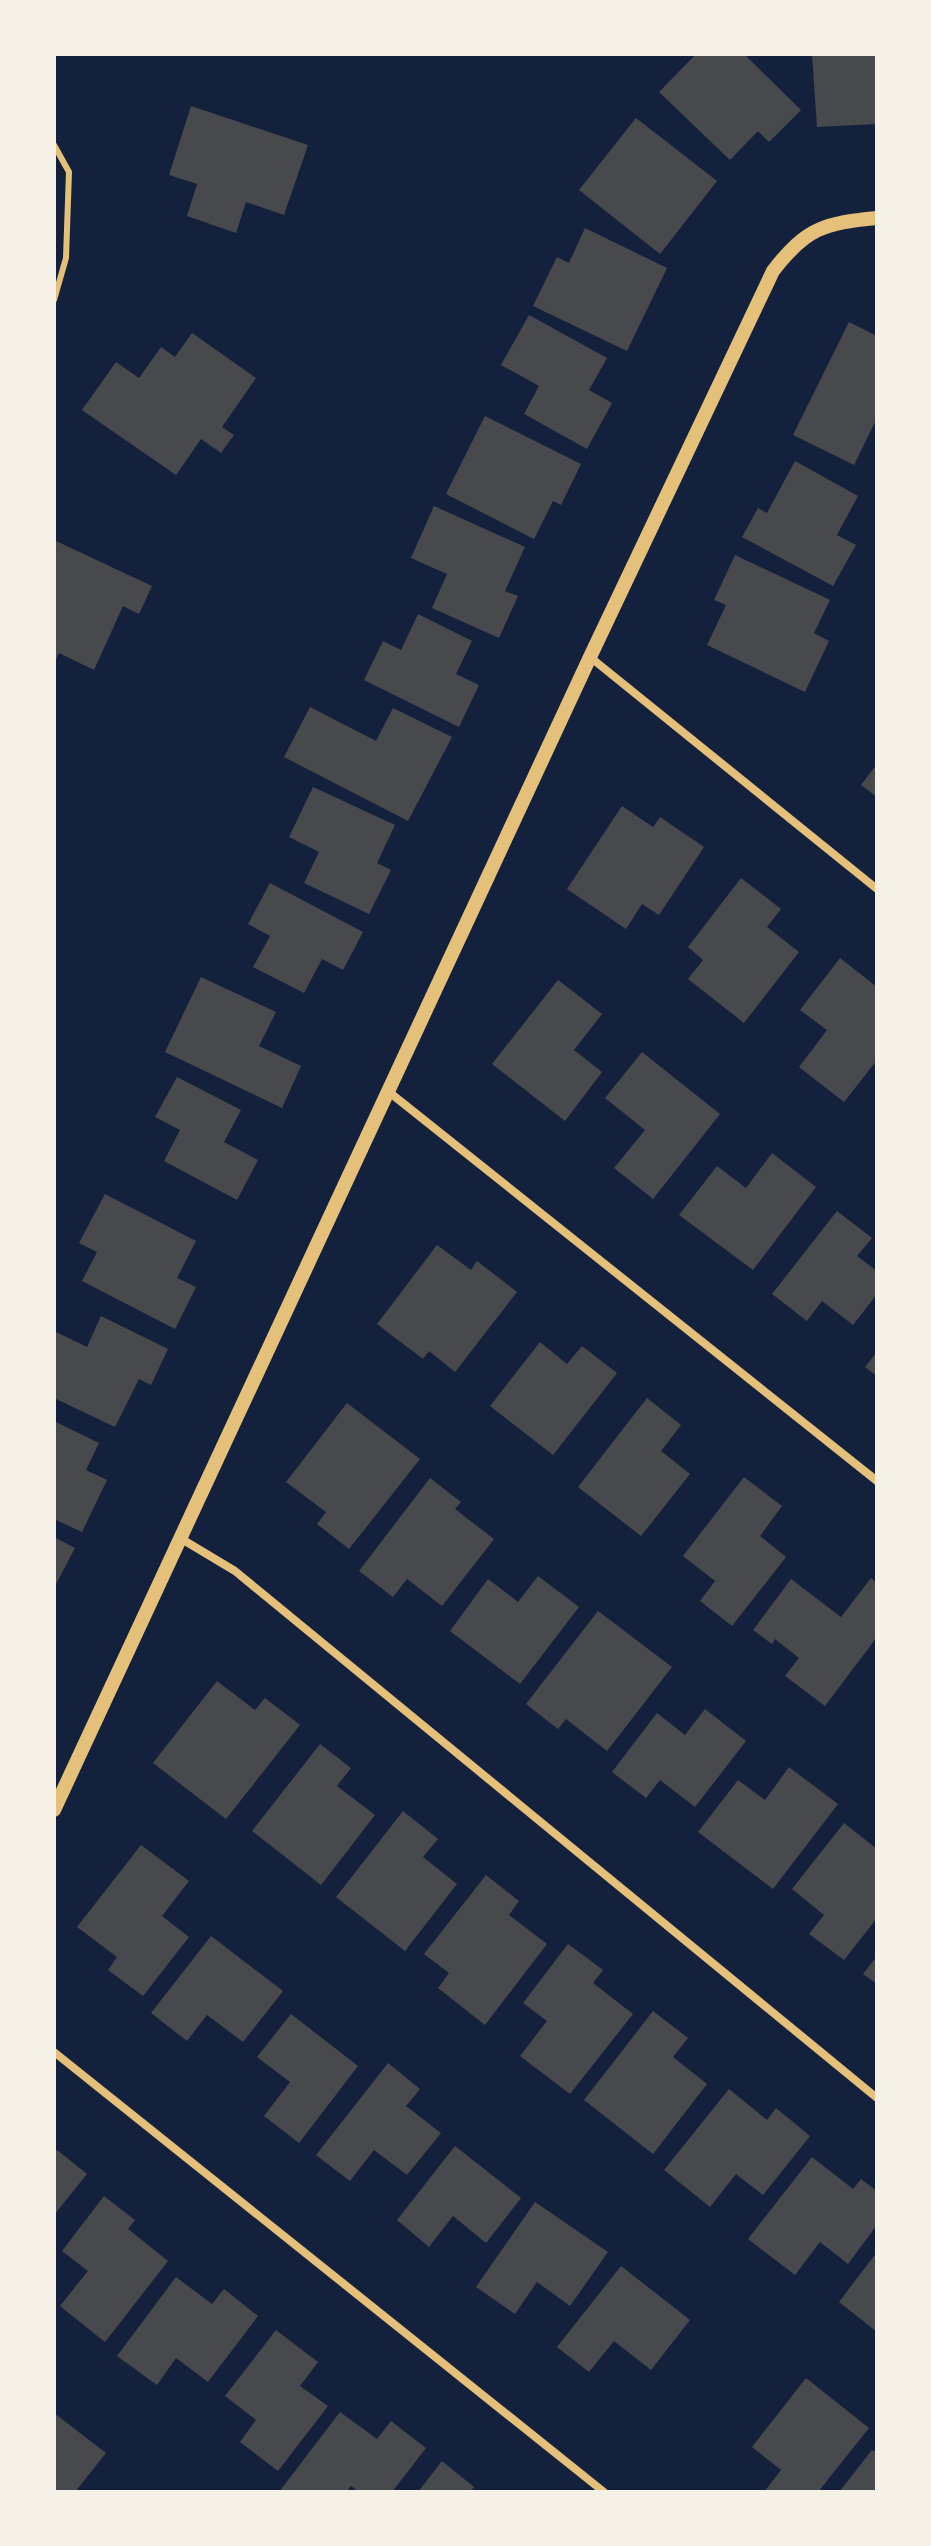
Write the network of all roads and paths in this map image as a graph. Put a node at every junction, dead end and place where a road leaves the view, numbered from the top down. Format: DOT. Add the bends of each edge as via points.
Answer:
graph roads {
  1 [pos="54,145"];
  2 [pos="877,218"];
  3 [pos="54,300"];
  4 [pos="590,657"];
  5 [pos="877,889"];
  6 [pos="389,1092"];
  7 [pos="877,1481"];
  8 [pos="180,1538"];
  9 [pos="54,1810"];
  10 [pos="54,2052"];
  11 [pos="877,2098"];
  12 [pos="604,2492"];
  1 -- 3 [label="lane" via="69,172 66,258"];
  2 -- 4 [label="street" via="825,225 793,245 773,271"];
  4 -- 5 [label="street"];
  4 -- 6 [label="street"];
  6 -- 7 [label="street"];
  6 -- 8 [label="street"];
  8 -- 9 [label="street"];
  8 -- 11 [label="street" via="235,1571"];
  10 -- 12 [label="street"];
}
